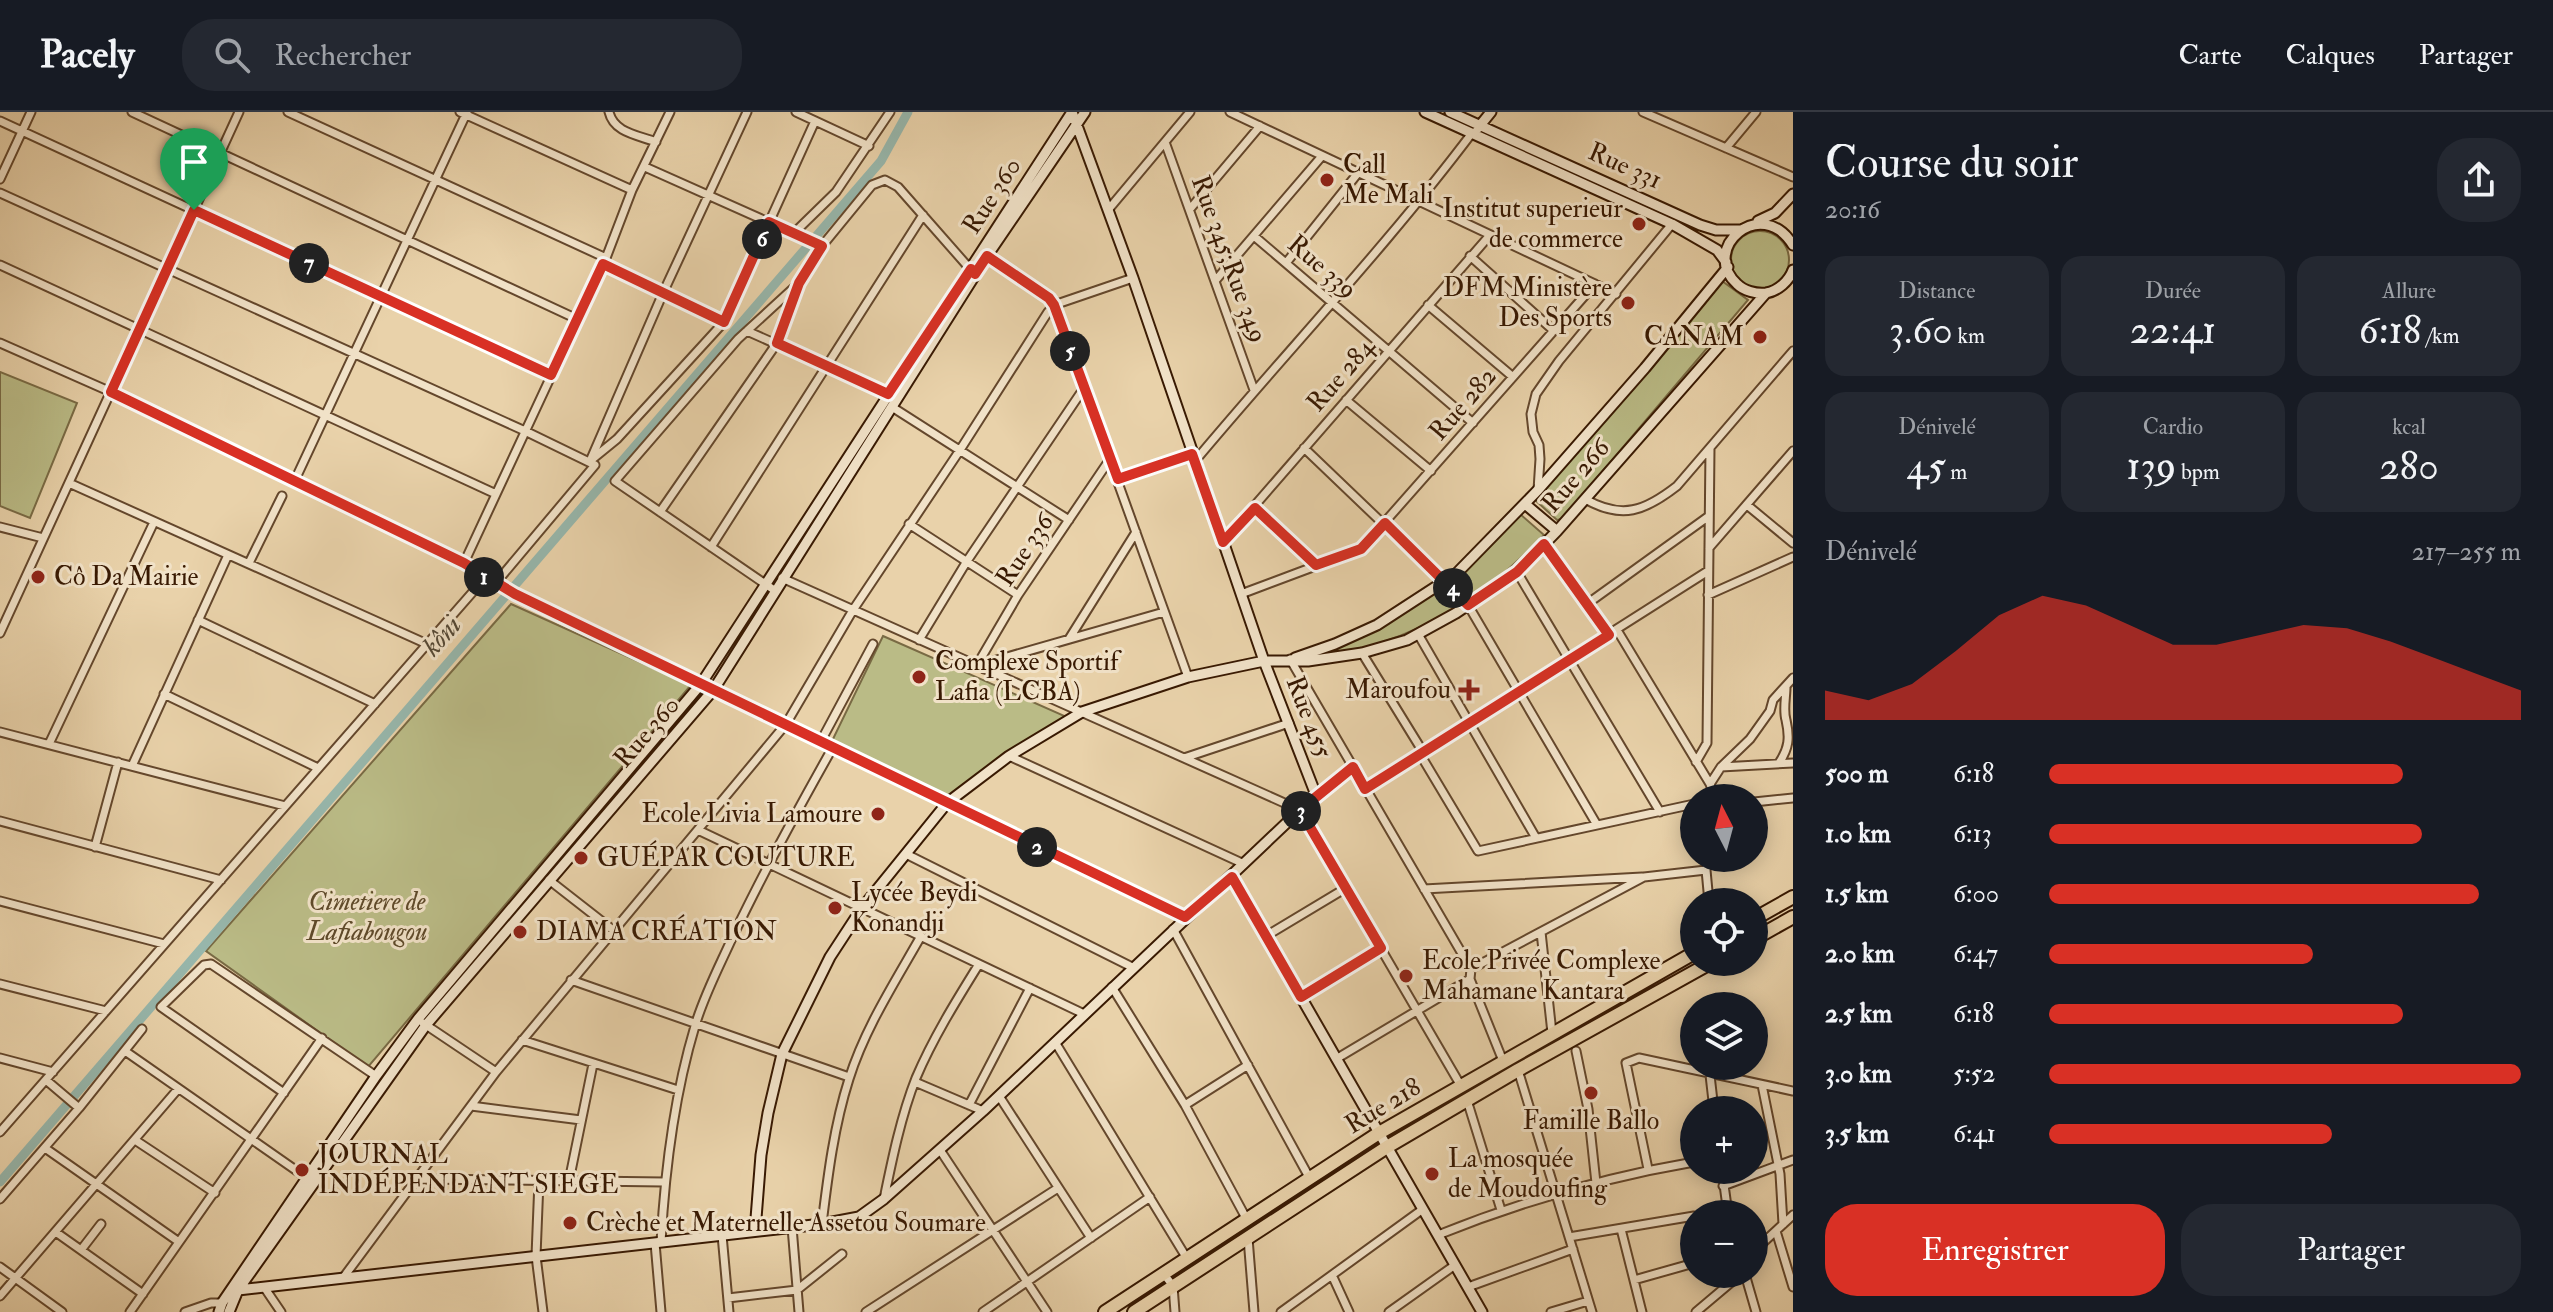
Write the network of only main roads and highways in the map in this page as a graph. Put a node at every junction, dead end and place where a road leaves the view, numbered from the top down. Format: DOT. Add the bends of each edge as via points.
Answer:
graph roads {
  1 [pos="1793,897"];
  2 [pos="1768,911"];
  3 [pos="1793,917"];
  4 [pos="1768,931"];
  5 [pos="1680,961"];
  6 [pos="1687,976"];
  7 [pos="1105,1312"];
  8 [pos="1134,1312"];
  1 -- 2 [label="highway"];
  3 -- 4 [label="highway"];
  5 -- 7 [label="highway, Rue 218" via="1379,1133"];
  6 -- 8 [label="highway, Rue 218" via="1387,1147"];
}
